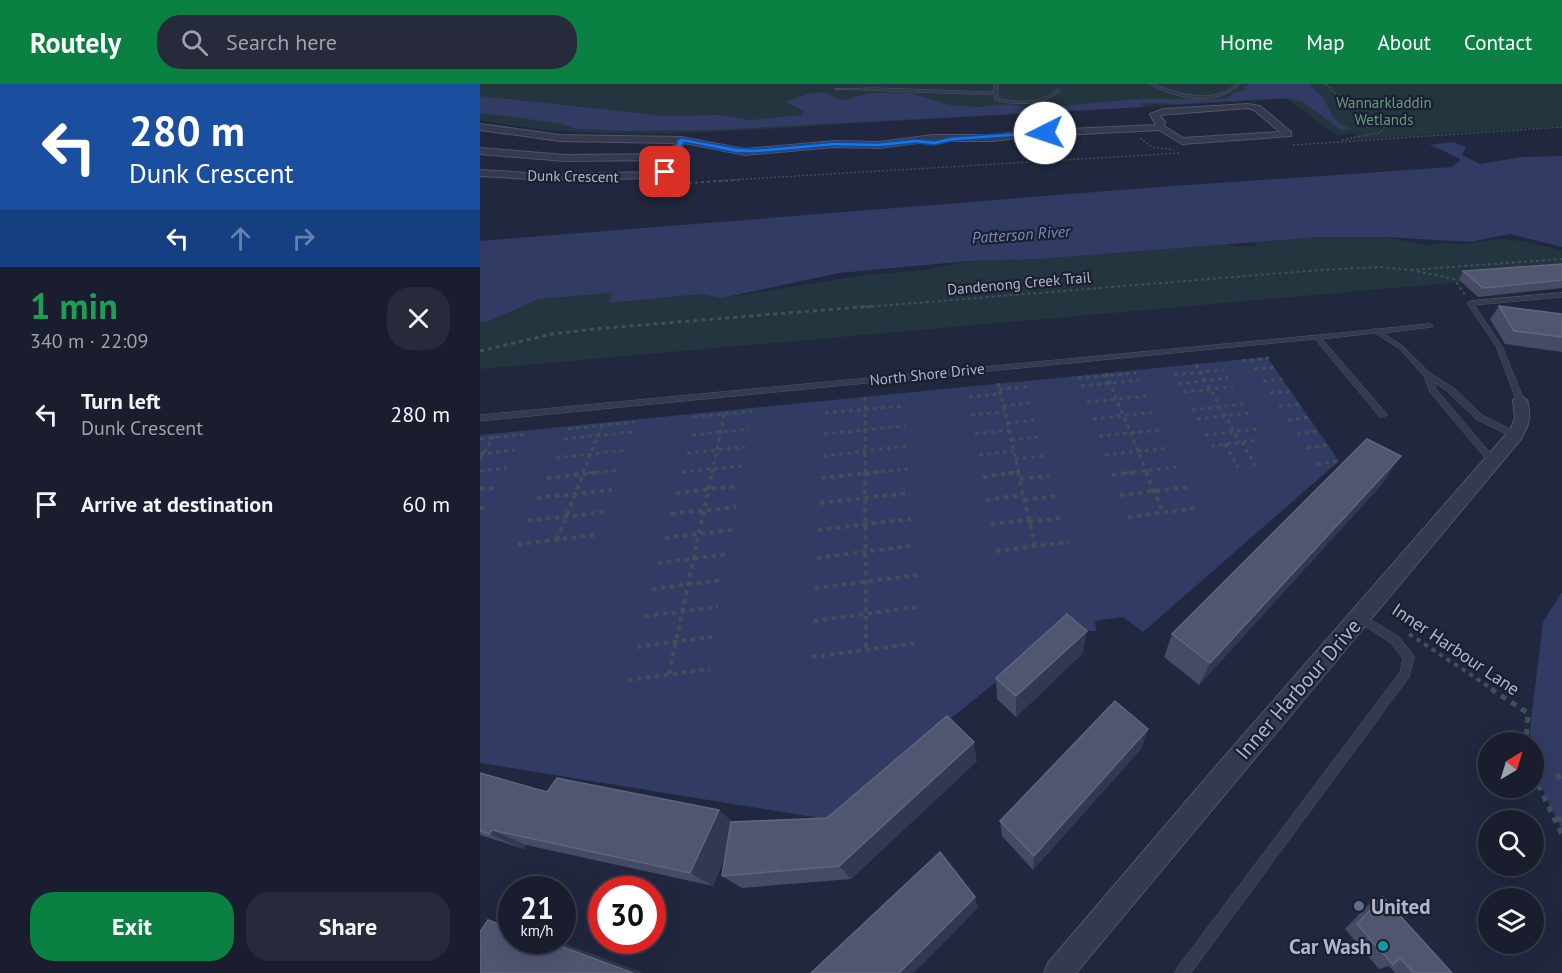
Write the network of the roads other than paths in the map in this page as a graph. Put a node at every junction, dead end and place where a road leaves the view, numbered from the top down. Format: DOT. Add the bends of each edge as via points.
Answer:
graph roads {
  1 [pos="996,84"];
  2 [pos="1152,84"];
  3 [pos="1238,84"];
  4 [pos="837,89"];
  5 [pos="997,90"];
  6 [pos="1058,90"];
  7 [pos="480,127"];
  8 [pos="1160,127"];
  9 [pos="494,129"];
  10 [pos="480,135"];
  11 [pos="681,140"];
  12 [pos="480,151"];
  13 [pos="673,157"];
  14 [pos="480,173"];
  15 [pos="1562,295"];
  16 [pos="1430,326"];
  17 [pos="1373,330"];
  18 [pos="1316,336"];
  19 [pos="1427,375"];
  20 [pos="1520,400"];
  21 [pos="1383,415"];
  22 [pos="480,418"];
  23 [pos="1515,435"];
  24 [pos="1493,462"];
  25 [pos="1360,617"];
  26 [pos="1058,973"];
  27 [pos="1182,973"];
  1 -- 5 [label="lane"];
  2 -- 3 [label="lane" via="1174,94 1191,96 1222,94"];
  4 -- 5 [label="lane" via="930,93"];
  5 -- 6 [label="lane" via="996,99 1011,103 1046,98"];
  7 -- 9 [label="street"];
  8 -- 8 [label="street" via="1161,122 1154,114 1158,112 1248,106 1257,108 1289,133 1187,142 1177,140"];
  8 -- 11 [label="street" via="745,152"];
  9 -- 10 [label="street"];
  9 -- 11 [label="street" via="582,139"];
  11 -- 13 [label="street, Dunk Crescent"];
  12 -- 13 [label="street" via="565,158"];
  13 -- 14 [label="street, Dunk Crescent" via="665,172 654,176"];
  15 -- 20 [label="lane" via="1470,303 1499,346"];
  16 -- 17 [label="lane, North Shore Drive"];
  17 -- 18 [label="lane, North Shore Drive"];
  17 -- 19 [label="lane" via="1402,348"];
  18 -- 21 [label="lane"];
  18 -- 22 [label="lane, North Shore Drive"];
  19 -- 23 [label="lane" via="1451,390 1479,417"];
  19 -- 24 [label="lane" via="1433,390"];
  20 -- 23 [label="street, Inner Harbour Drive" via="1523,424"];
  23 -- 24 [label="street, Inner Harbour Drive"];
  24 -- 25 [label="street, Inner Harbour Drive"];
  25 -- 26 [label="street, Inner Harbour Drive"];
  25 -- 27 [label="lane" via="1404,649 1409,657 1405,674"];
}
